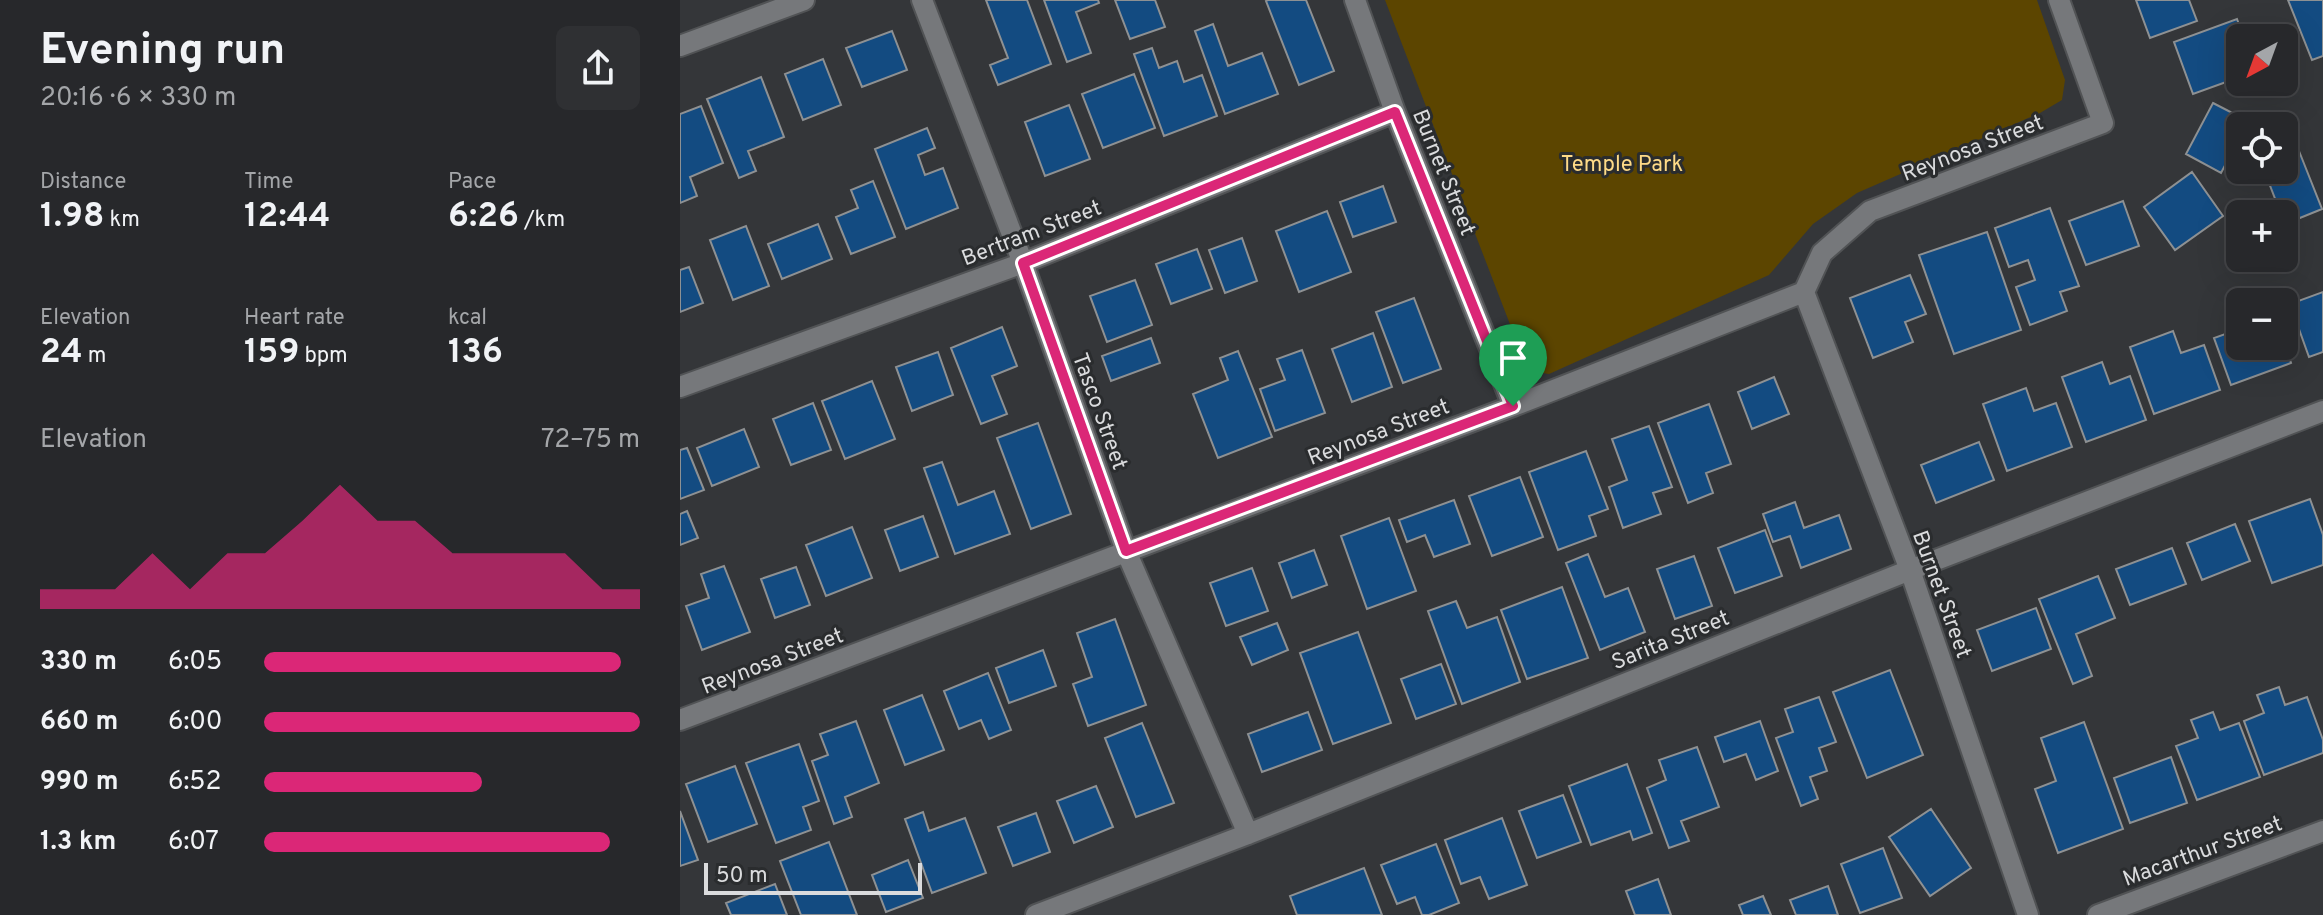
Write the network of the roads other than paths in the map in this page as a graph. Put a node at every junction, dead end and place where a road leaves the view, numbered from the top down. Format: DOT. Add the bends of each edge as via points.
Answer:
graph roads {
  1 [pos="804,0"];
  2 [pos="922,0"];
  3 [pos="1355,0"];
  4 [pos="2059,0"];
  5 [pos="680,46"];
  6 [pos="1395,112"];
  7 [pos="1023,263"];
  8 [pos="1804,292"];
  9 [pos="680,387"];
  10 [pos="1513,406"];
  11 [pos="2323,411"];
  12 [pos="1126,551"];
  13 [pos="1910,570"];
  14 [pos="680,720"];
  15 [pos="2323,831"];
  16 [pos="1248,834"];
  17 [pos="1036,915"];
  18 [pos="2028,915"];
  19 [pos="2098,915"];
  1 -- 5 [label="street"];
  2 -- 7 [label="street, Tasco Street"];
  3 -- 6 [label="street, Burnet Street"];
  4 -- 8 [label="street, Reynosa Street" via="2103,123 1870,211 1822,253"];
  6 -- 7 [label="street, Bertram Street"];
  6 -- 10 [label="street, Burnet Street"];
  7 -- 9 [label="street, Bertram Street"];
  7 -- 12 [label="street, Tasco Street"];
  8 -- 10 [label="street, Reynosa Street"];
  8 -- 13 [label="street, Burnet Street"];
  10 -- 12 [label="street, Reynosa Street"];
  11 -- 13 [label="street, Sarita Street"];
  12 -- 14 [label="street, Reynosa Street"];
  12 -- 16 [label="street, Tasco Street"];
  13 -- 16 [label="street, Sarita Street"];
  13 -- 18 [label="street, Burnet Street"];
  15 -- 19 [label="street, Macarthur Street"];
  16 -- 17 [label="street, Sarita Street"];
}
